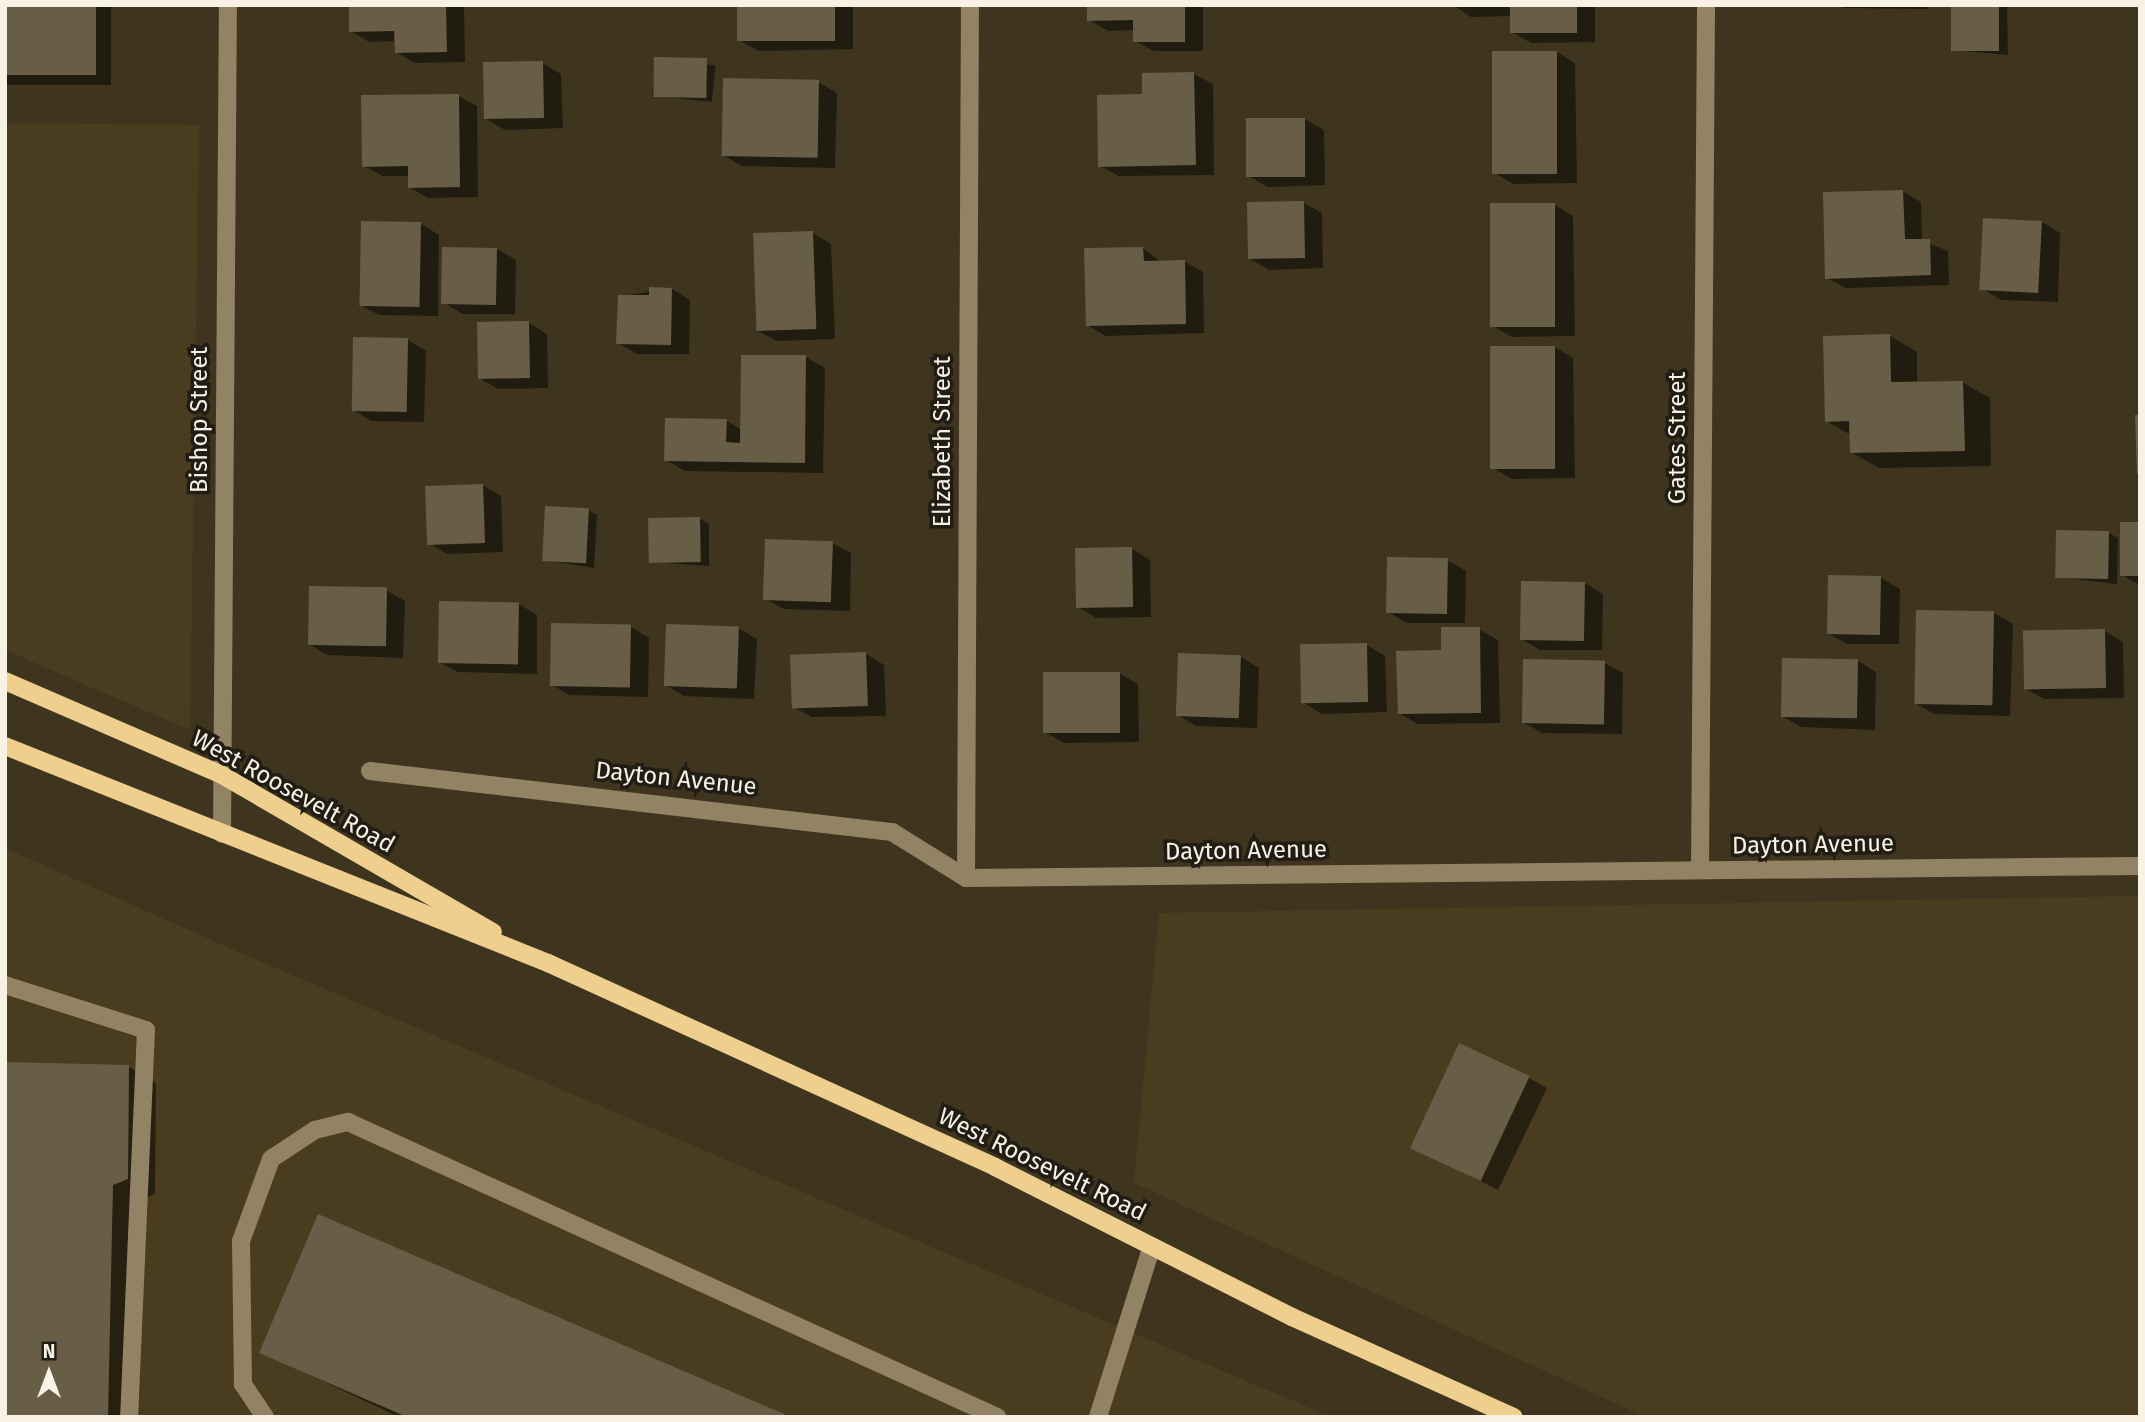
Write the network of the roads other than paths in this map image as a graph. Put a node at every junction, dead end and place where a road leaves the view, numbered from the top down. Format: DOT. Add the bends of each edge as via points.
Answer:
graph roads {
  1 [pos="228,5"];
  2 [pos="970,5"];
  3 [pos="1706,5"];
  4 [pos="5,681"];
  5 [pos="5,746"];
  6 [pos="370,771"];
  7 [pos="222,775"];
  8 [pos="222,834"];
  9 [pos="2140,866"];
  10 [pos="1700,870"];
  11 [pos="966,878"];
  12 [pos="548,963"];
  13 [pos="5,985"];
  14 [pos="1152,1246"];
  15 [pos="129,1417"];
  16 [pos="265,1417"];
  17 [pos="997,1417"];
  18 [pos="1098,1417"];
  19 [pos="1513,1417"];
  1 -- 7 [label="street, Bishop Street"];
  2 -- 11 [label="street, Elizabeth Street"];
  3 -- 10 [label="street, Gates Street"];
  4 -- 7 [label="main road, West Roosevelt Road"];
  5 -- 8 [label="main road, West Roosevelt Road"];
  6 -- 11 [label="street, Dayton Avenue" via="892,832"];
  7 -- 8 [label="street, Bishop Street"];
  7 -- 12 [label="main road, West Roosevelt Road"];
  8 -- 12 [label="main road, West Roosevelt Road"];
  9 -- 10 [label="street, Dayton Avenue"];
  10 -- 11 [label="street, Dayton Avenue"];
  12 -- 14 [label="main road, West Roosevelt Road" via="995,1167"];
  13 -- 15 [label="street" via="146,1030"];
  14 -- 18 [label="street"];
  14 -- 19 [label="main road, West Roosevelt Road"];
  16 -- 17 [label="street" via="243,1384 242,1241 271,1159 315,1130 348,1122"];
}
